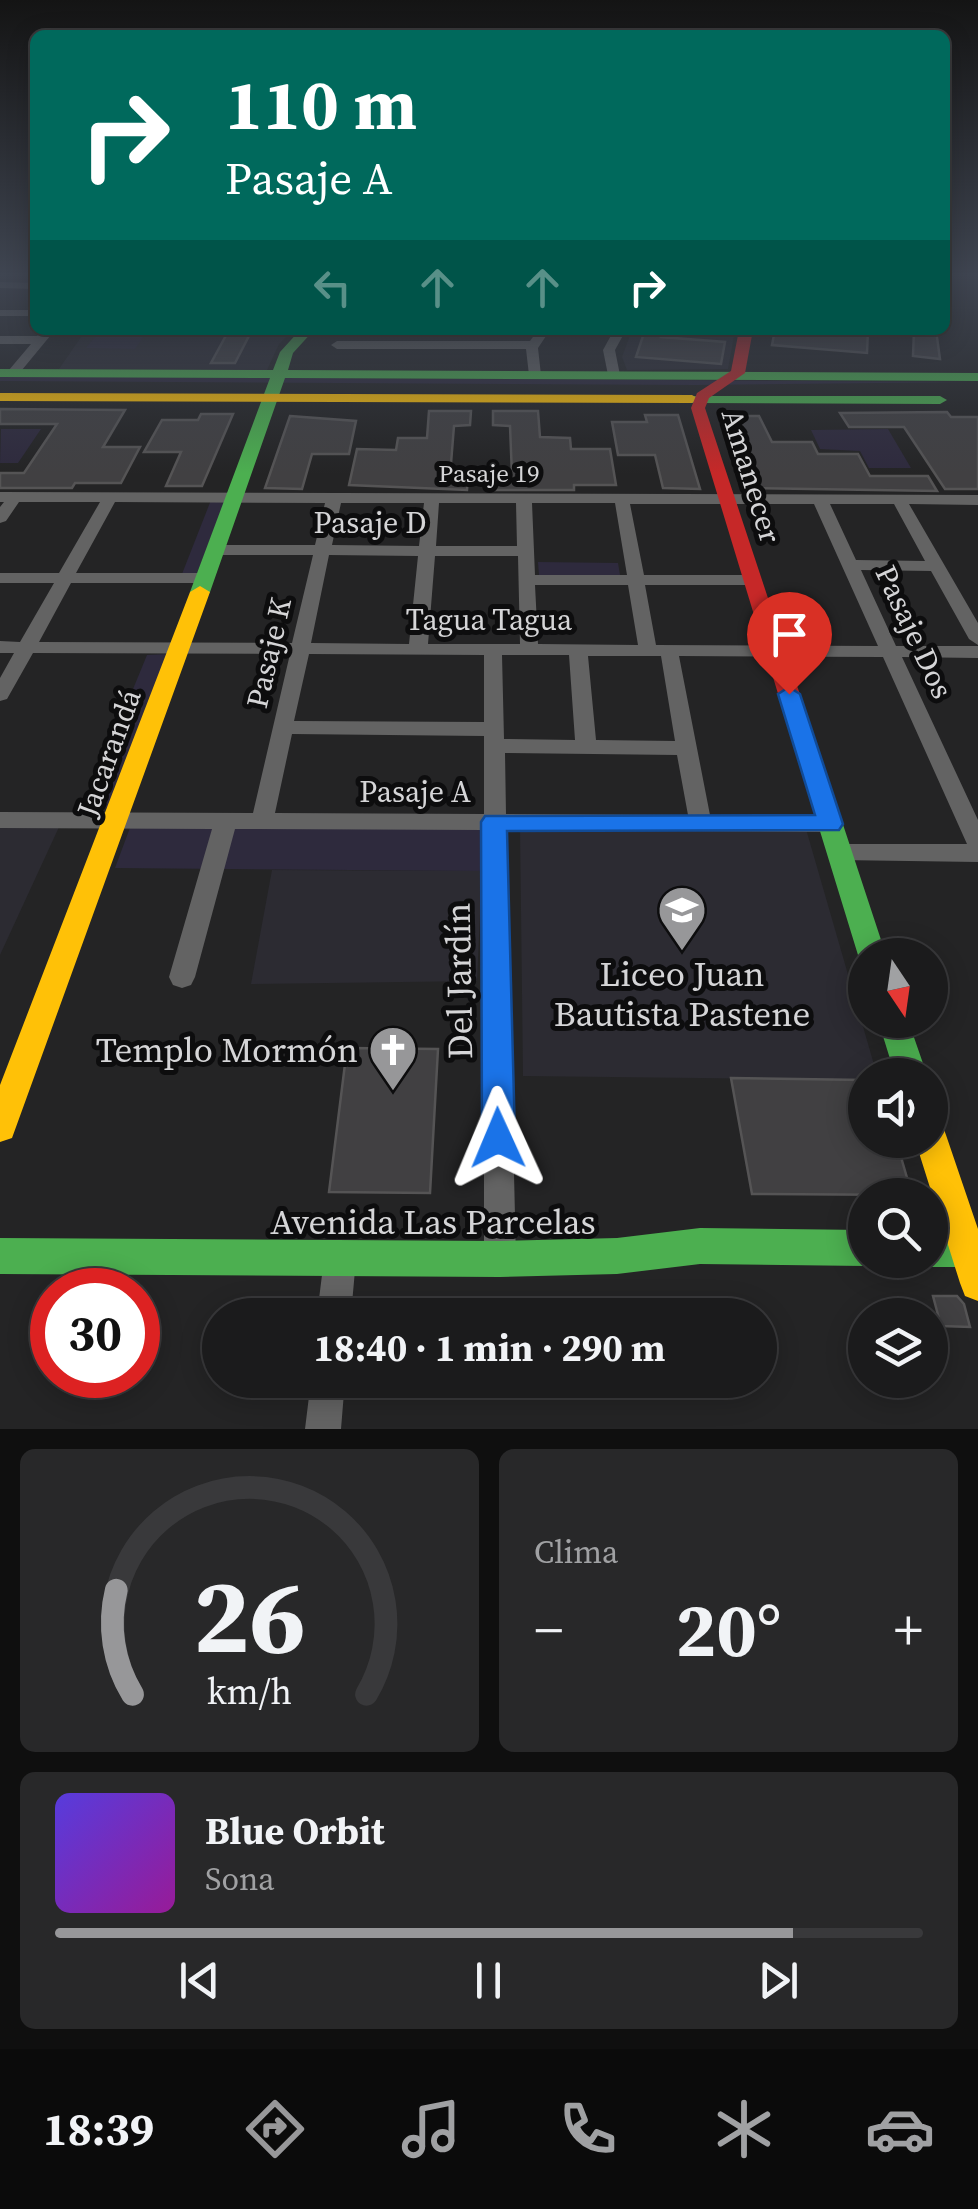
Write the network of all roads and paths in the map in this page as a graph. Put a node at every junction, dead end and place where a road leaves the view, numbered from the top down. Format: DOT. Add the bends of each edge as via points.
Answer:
graph roads {
  1 [pos="39,341"];
  2 [pos="296,341"];
  3 [pos="402,341"];
  4 [pos="505,341"];
  5 [pos="536,341"];
  6 [pos="615,341"];
  7 [pos="744,341"];
  8 [pos="337,344"];
  9 [pos="533,344"];
  10 [pos="7,373"];
  11 [pos="281,373"];
  12 [pos="535,375"];
  13 [pos="614,375"];
  14 [pos="736,376"];
  15 [pos="978,378"];
  16 [pos="0,397"];
  17 [pos="273,398"];
  18 [pos="699,400"];
  19 [pos="978,400"];
  20 [pos="7,497"];
  21 [pos="110,497"];
  22 [pos="234,497"];
  23 [pos="334,498"];
  24 [pos="432,498"];
  25 [pos="524,498"];
  26 [pos="622,499"];
  27 [pos="726,500"];
  28 [pos="820,500"];
  29 [pos="899,500"];
  30 [pos="978,500"];
  31 [pos="0,518"];
  32 [pos="215,550"];
  33 [pos="322,550"];
  34 [pos="427,551"];
  35 [pos="526,551"];
  36 [pos="850,565"];
  37 [pos="935,566"];
  38 [pos="0,578"];
  39 [pos="65,578"];
  40 [pos="205,578"];
  41 [pos="526,580"];
  42 [pos="636,580"];
  43 [pos="752,580"];
  44 [pos="978,639"];
  45 [pos="0,647"];
  46 [pos="26,647"];
  47 [pos="178,648"];
  48 [pos="300,649"];
  49 [pos="418,649"];
  50 [pos="492,650"];
  51 [pos="529,650"];
  52 [pos="578,650"];
  53 [pos="658,650"];
  54 [pos="775,651"];
  55 [pos="890,651"];
  56 [pos="978,652"];
  57 [pos="0,695"];
  58 [pos="282,727"];
  59 [pos="493,738"];
  60 [pos="586,747"];
  61 [pos="687,748"];
  62 [pos="0,820"];
  63 [pos="117,821"];
  64 [pos="226,821"];
  65 [pos="262,821"];
  66 [pos="494,822"];
  67 [pos="700,823"];
  68 [pos="830,824"];
  69 [pos="978,844"];
  70 [pos="840,852"];
  71 [pos="978,853"];
  72 [pos="867,938"];
  73 [pos="182,977"];
  74 [pos="0,1127"];
  75 [pos="938,1158"];
  76 [pos="848,1248"];
  77 [pos="972,1249"];
  78 [pos="0,1256"];
  79 [pos="340,1259"];
  80 [pos="500,1260"];
  81 [pos="978,1283"];
  82 [pos="336,1298"];
  83 [pos="326,1398"];
  84 [pos="323,1429"];
  1 -- 10 [label="street"];
  2 -- 11 [label="main road, Jacarandá"];
  3 -- 8 [label="street"];
  4 -- 9 [label="street"];
  5 -- 9 [label="street"];
  6 -- 13 [label="street"];
  7 -- 14 [label="main road"];
  9 -- 12 [label="street"];
  10 -- 11 [label="main road"];
  11 -- 12 [label="main road"];
  11 -- 17 [label="main road, Jacarandá"];
  12 -- 13 [label="main road"];
  13 -- 14 [label="main road"];
  14 -- 15 [label="main road"];
  14 -- 18 [label="main road, Amanecer"];
  16 -- 17 [label="main road"];
  17 -- 18 [label="main road"];
  17 -- 22 [label="main road, Jacarandá"];
  18 -- 19 [label="main road"];
  18 -- 27 [label="main road, Amanecer"];
  20 -- 21 [label="street, Pasaje 19"];
  20 -- 31 [label="street"];
  21 -- 22 [label="street, Pasaje 19"];
  21 -- 39 [label="street"];
  22 -- 23 [label="street, Pasaje 19"];
  22 -- 32 [label="main road, Jacarandá"];
  23 -- 24 [label="street, Pasaje 19"];
  23 -- 33 [label="street, Pasaje K"];
  24 -- 25 [label="street, Pasaje 19"];
  24 -- 34 [label="street"];
  25 -- 26 [label="street, Pasaje 19"];
  25 -- 35 [label="street"];
  26 -- 27 [label="street, Pasaje 19"];
  26 -- 42 [label="street"];
  27 -- 28 [label="street, Pasaje 19"];
  27 -- 43 [label="main road, Amanecer"];
  28 -- 29 [label="street, Pasaje 19"];
  28 -- 36 [label="street, Pasaje Dos"];
  29 -- 30 [label="street, Pasaje 19"];
  29 -- 37 [label="street"];
  32 -- 33 [label="street, Pasaje D"];
  32 -- 40 [label="main road, Jacarandá"];
  33 -- 34 [label="street, Pasaje D"];
  33 -- 48 [label="street, Pasaje K"];
  34 -- 35 [label="street, Pasaje D"];
  34 -- 49 [label="street"];
  35 -- 41 [label="street"];
  36 -- 37 [label="street"];
  36 -- 55 [label="street, Pasaje Dos"];
  37 -- 44 [label="street"];
  38 -- 39 [label="street"];
  39 -- 40 [label="street"];
  39 -- 46 [label="street"];
  40 -- 47 [label="main road, Jacarandá"];
  41 -- 42 [label="street"];
  41 -- 51 [label="street"];
  42 -- 43 [label="street"];
  42 -- 53 [label="street"];
  43 -- 54 [label="main road, Amanecer"];
  45 -- 46 [label="street, Tagua Tagua"];
  46 -- 47 [label="street, Tagua Tagua"];
  46 -- 57 [label="street"];
  47 -- 48 [label="street, Tagua Tagua"];
  47 -- 63 [label="main road, Jacarandá"];
  48 -- 49 [label="street, Tagua Tagua"];
  48 -- 58 [label="street, Pasaje K"];
  49 -- 50 [label="street, Tagua Tagua"];
  50 -- 51 [label="street, Tagua Tagua"];
  50 -- 59 [label="street, Del Jardín"];
  51 -- 52 [label="street, Tagua Tagua"];
  52 -- 53 [label="street, Tagua Tagua"];
  52 -- 60 [label="street"];
  53 -- 54 [label="street, Tagua Tagua"];
  53 -- 61 [label="street"];
  54 -- 55 [label="street, Tagua Tagua"];
  54 -- 68 [label="main road, Amanecer"];
  55 -- 56 [label="street, Tagua Tagua"];
  55 -- 69 [label="street, Pasaje Dos"];
  58 -- 59 [label="street"];
  58 -- 65 [label="street, Pasaje K"];
  59 -- 60 [label="street"];
  59 -- 66 [label="street, Del Jardín"];
  60 -- 61 [label="street"];
  61 -- 67 [label="street"];
  62 -- 63 [label="street, Pasaje A"];
  63 -- 64 [label="street, Pasaje A"];
  63 -- 74 [label="main road, Jacarandá"];
  64 -- 65 [label="street, Pasaje A"];
  64 -- 73 [label="street"];
  65 -- 66 [label="street, Pasaje A"];
  66 -- 67 [label="street, Pasaje A"];
  66 -- 80 [label="street, Del Jardín"];
  67 -- 68 [label="street, Pasaje A"];
  68 -- 70 [label="main road, Amanecer"];
  70 -- 71 [label="street"];
  70 -- 72 [label="main road, Amanecer"];
  75 -- 77 [label="main road"];
  76 -- 80 [label="main road, Avenida Las Parcelas" via="700,1246"];
  77 -- 81 [label="main road"];
  78 -- 79 [label="main road, Avenida Las Parcelas"];
  79 -- 80 [label="main road, Avenida Las Parcelas"];
  79 -- 82 [label="street"];
  83 -- 84 [label="street"];
}
